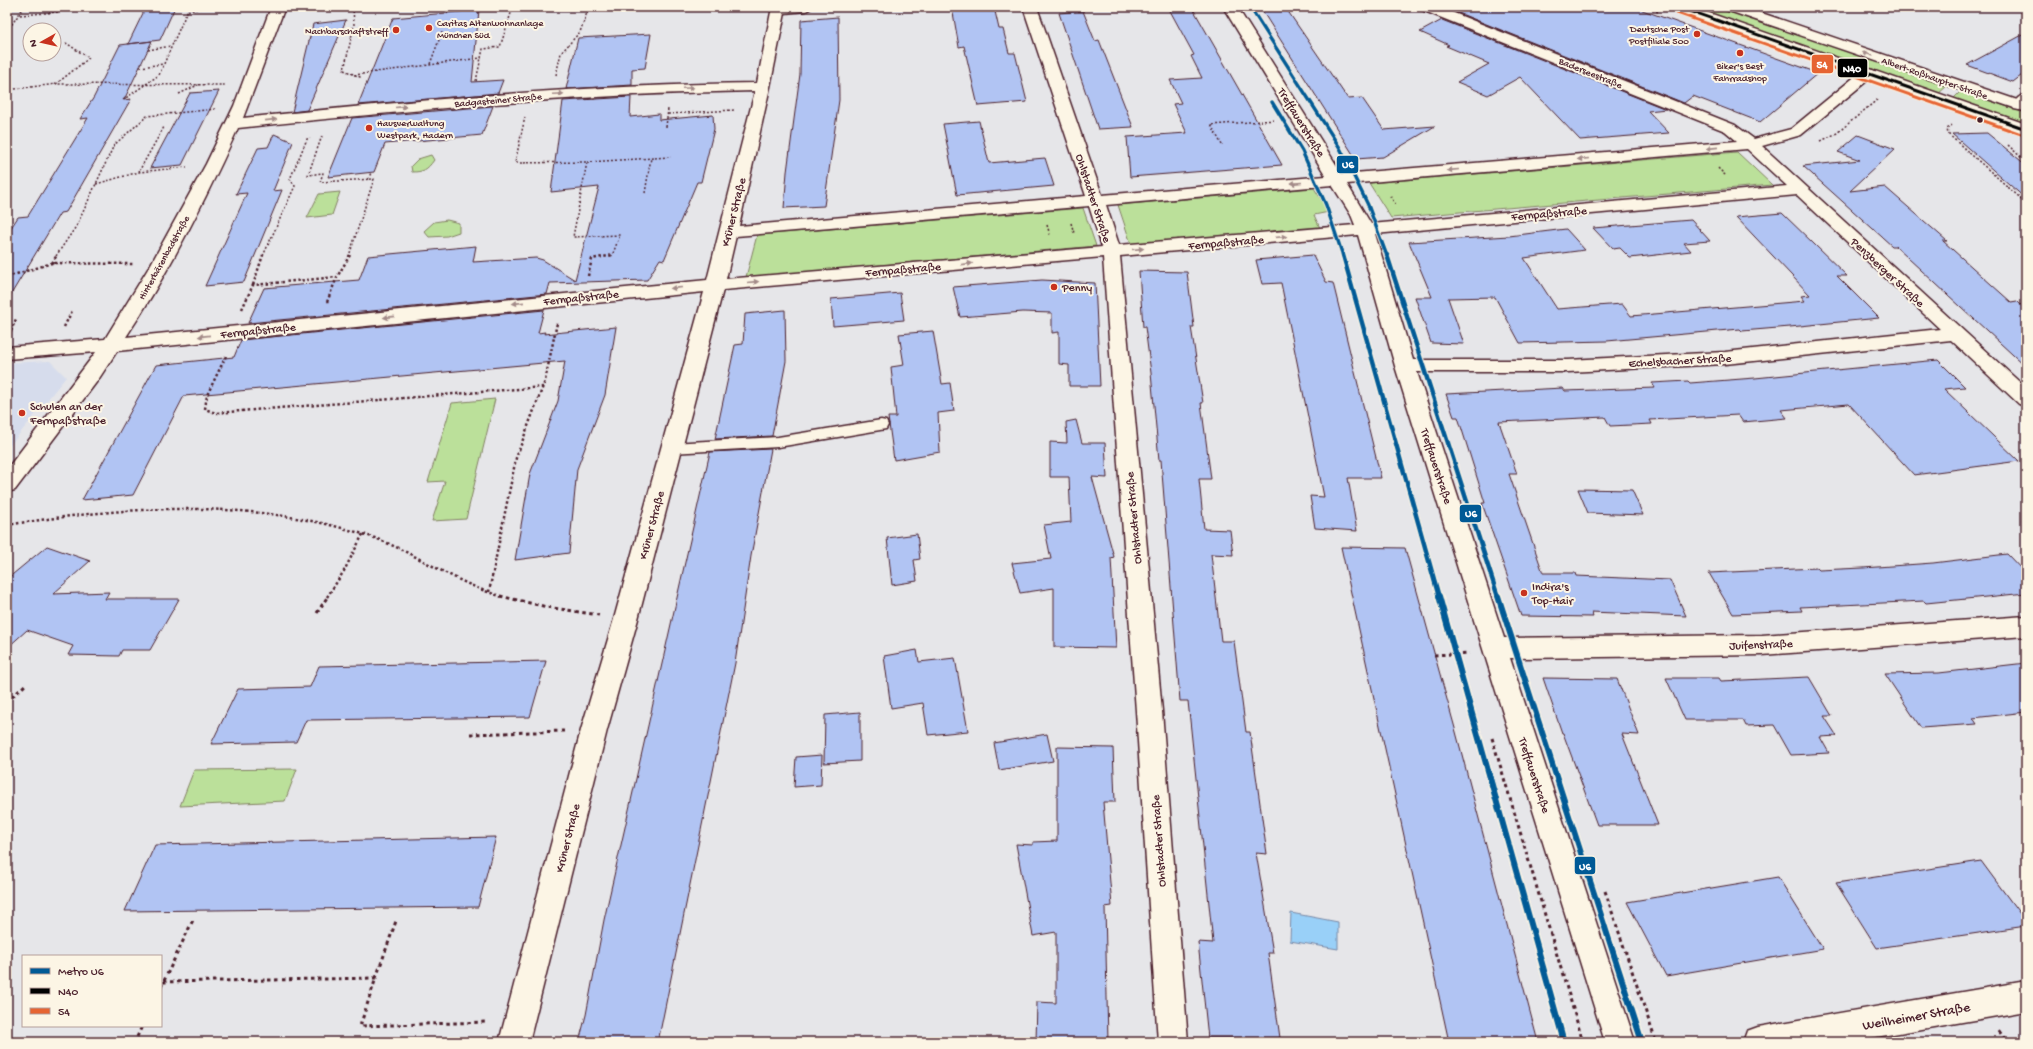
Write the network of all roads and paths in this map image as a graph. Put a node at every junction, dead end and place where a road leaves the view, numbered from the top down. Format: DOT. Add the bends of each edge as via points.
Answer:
graph roads {
  1 [pos="24,7"];
  2 [pos="189,7"];
  3 [pos="206,7"];
  4 [pos="278,7"];
  5 [pos="353,7"];
  6 [pos="448,7"];
  7 [pos="513,7"];
  8 [pos="589,7"];
  9 [pos="701,7"];
  10 [pos="806,7"];
  11 [pos="1030,7"];
  12 [pos="1230,7"];
  13 [pos="1427,7"];
  14 [pos="1680,7"];
  15 [pos="1731,7"];
  16 [pos="779,8"];
  17 [pos="701,11"];
  18 [pos="58,12"];
  19 [pos="187,12"];
  20 [pos="447,14"];
  21 [pos="20,15"];
  22 [pos="7,31"];
  23 [pos="442,32"];
  24 [pos="66,43"];
  25 [pos="172,46"];
  26 [pos="148,50"];
  27 [pos="164,64"];
  28 [pos="430,64"];
  29 [pos="140,67"];
  30 [pos="1868,73"];
  31 [pos="354,75"];
  32 [pos="359,79"];
  33 [pos="56,84"];
  34 [pos="147,84"];
  35 [pos="250,84"];
  36 [pos="198,85"];
  37 [pos="764,87"];
  38 [pos="7,90"];
  39 [pos="179,94"];
  40 [pos="551,94"];
  41 [pos="530,96"];
  42 [pos="123,100"];
  43 [pos="2024,104"];
  44 [pos="241,106"];
  45 [pos="758,108"];
  46 [pos="332,114"];
  47 [pos="1299,118"];
  48 [pos="233,124"];
  49 [pos="1953,124"];
  50 [pos="666,126"];
  51 [pos="164,127"];
  52 [pos="2026,129"];
  53 [pos="325,131"];
  54 [pos="2011,142"];
  55 [pos="1751,144"];
  56 [pos="1222,145"];
  57 [pos="1700,150"];
  58 [pos="671,157"];
  59 [pos="651,158"];
  60 [pos="587,162"];
  61 [pos="2026,162"];
  62 [pos="214,164"];
  63 [pos="139,172"];
  64 [pos="371,173"];
  65 [pos="1376,176"];
  66 [pos="368,179"];
  67 [pos="1337,179"];
  68 [pos="95,184"];
  69 [pos="1800,190"];
  70 [pos="645,192"];
  71 [pos="1744,195"];
  72 [pos="1095,200"];
  73 [pos="1065,202"];
  74 [pos="2026,203"];
  75 [pos="1041,204"];
  76 [pos="1410,225"];
  77 [pos="1365,230"];
  78 [pos="729,232"];
  79 [pos="1111,251"];
  80 [pos="1080,253"];
  81 [pos="1055,255"];
  82 [pos="52,263"];
  83 [pos="160,264"];
  84 [pos="7,277"];
  85 [pos="337,277"];
  86 [pos="253,285"];
  87 [pos="714,285"];
  88 [pos="585,296"];
  89 [pos="561,299"];
  90 [pos="319,324"];
  91 [pos="234,333"];
  92 [pos="1954,334"];
  93 [pos="111,345"];
  94 [pos="7,352"];
  95 [pos="1405,366"];
  96 [pos="543,387"];
  97 [pos="2026,399"];
  98 [pos="881,425"];
  99 [pos="671,448"];
  100 [pos="7,484"];
  101 [pos="7,525"];
  102 [pos="363,534"];
  103 [pos="489,592"];
  104 [pos="317,613"];
  105 [pos="626,619"];
  106 [pos="2026,626"];
  107 [pos="1464,646"];
  108 [pos="1495,648"];
  109 [pos="1466,653"];
  110 [pos="1434,655"];
  111 [pos="1469,661"];
  112 [pos="26,684"];
  113 [pos="7,702"];
  114 [pos="594,730"];
  115 [pos="470,734"];
  116 [pos="1492,737"];
  117 [pos="193,920"];
  118 [pos="396,921"];
  119 [pos="376,978"];
  120 [pos="163,982"];
  121 [pos="2026,996"];
  122 [pos="142,1027"];
  123 [pos="518,1032"];
  124 [pos="137,1037"];
  125 [pos="1173,1042"];
  126 [pos="1583,1042"];
  127 [pos="1620,1042"];
  128 [pos="1758,1042"];
  1 -- 21 [label="path"];
  2 -- 19 [label="path"];
  3 -- 19 [label="path"];
  4 -- 35 [label="street, Hinterbärenbadstraße"];
  5 -- 31 [label="path" via="354,26 344,70"];
  6 -- 20 [label="path"];
  7 -- 28 [label="path" via="500,47 484,49 481,58"];
  8 -- 40 [label="path" via="580,32 561,53"];
  9 -- 17 [label="path"];
  10 -- 16 [label="street"];
  11 -- 72 [label="street, Ohlstadter Straße"];
  12 -- 47 [label="street, Treffauerstraße"];
  13 -- 55 [label="street, Baderseestraße" via="1730,128"];
  14 -- 30 [label="street, Albert-Roßhaupter-Straße"];
  43 -- 15 [label="street, Albert-Roßhaupter-Straße, one-way"];
  16 -- 37 [label="street, Krüner Straße"];
  18 -- 21 [label="path"];
  19 -- 25 [label="path"];
  21 -- 22 [label="path"];
  23 -- 28 [label="path"];
  24 -- 33 [label="path" via="89,58"];
  25 -- 26 [label="path"];
  25 -- 27 [label="path"];
  27 -- 29 [label="path"];
  27 -- 34 [label="path" via="159,75"];
  28 -- 31 [label="path"];
  30 -- 52 [label="street, Albert-Roßhaupter-Straße"];
  30 -- 55 [label="street" via="1796,132"];
  31 -- 32 [label="path" via="360,77"];
  33 -- 34 [label="path"];
  33 -- 38 [label="path"];
  34 -- 36 [label="path"];
  34 -- 42 [label="path"];
  35 -- 36 [label="path"];
  35 -- 44 [label="street, Hinterbärenbadstraße"];
  36 -- 39 [label="path"];
  40 -- 37 [label="street, Badgasteiner Straße, one-way"];
  37 -- 45 [label="street, Krüner Straße"];
  40 -- 41 [label="street, Badgasteiner Straße"];
  46 -- 41 [label="street, Badgasteiner Straße, one-way"];
  41 -- 60 [label="path" via="515,163"];
  44 -- 48 [label="street, Hinterbärenbadstraße"];
  44 -- 68 [label="path" via="147,116 114,144"];
  45 -- 50 [label="path" via="668,114"];
  45 -- 78 [label="street, Krüner Straße"];
  48 -- 46 [label="street, Badgasteiner Straße, one-way"];
  46 -- 53 [label="path"];
  47 -- 56 [label="path" via="1211,125"];
  47 -- 67 [label="street, Treffauerstraße"];
  48 -- 62 [label="street, Hinterbärenbadstraße"];
  49 -- 74 [label="path" via="1947,129 1948,134"];
  51 -- 63 [label="path"];
  53 -- 66 [label="path" via="308,175 323,173 320,182"];
  53 -- 86 [label="path" via="307,139 297,160 290,179 295,186 266,248"];
  54 -- 61 [label="path" via="2007,145"];
  55 -- 57 [label="street, one-way"];
  55 -- 69 [label="street, Penzberger Straße"];
  57 -- 65 [label="street, one-way"];
  57 -- 71 [label="path"];
  58 -- 59 [label="path"];
  59 -- 60 [label="path"];
  59 -- 70 [label="path"];
  60 -- 88 [label="path" via="573,237 620,234 612,257 592,259"];
  62 -- 63 [label="path"];
  62 -- 83 [label="street, Hinterbärenbadstraße"];
  63 -- 68 [label="path"];
  64 -- 66 [label="path"];
  65 -- 67 [label="street"];
  65 -- 76 [label="path"];
  66 -- 85 [label="path" via="374,179 351,254"];
  67 -- 72 [label="street, one-way"];
  67 -- 77 [label="street, Treffauerstraße"];
  68 -- 82 [label="path" via="77,225"];
  69 -- 71 [label="street, Fernpaßstraße"];
  69 -- 92 [label="street, Penzberger Straße"];
  71 -- 76 [label="street, Fernpaßstraße"];
  72 -- 73 [label="street"];
  72 -- 79 [label="street, Ohlstadter Straße"];
  73 -- 75 [label="street"];
  73 -- 80 [label="path"];
  75 -- 78 [label="street"];
  75 -- 81 [label="path"];
  76 -- 77 [label="street, Fernpaßstraße"];
  79 -- 77 [label="street, Fernpaßstraße, one-way"];
  77 -- 95 [label="street, Treffauerstraße"];
  78 -- 87 [label="street, Krüner Straße"];
  79 -- 80 [label="street, Fernpaßstraße"];
  79 -- 125 [label="street, Ohlstadter Straße"];
  80 -- 81 [label="street, Fernpaßstraße"];
  87 -- 81 [label="street, Fernpaßstraße, one-way"];
  82 -- 83 [label="path"];
  82 -- 84 [label="path"];
  83 -- 93 [label="street, Hinterbärenbadstraße"];
  85 -- 86 [label="path"];
  85 -- 90 [label="path"];
  86 -- 91 [label="path"];
  87 -- 88 [label="street, Fernpaßstraße, one-way"];
  87 -- 99 [label="street, Krüner Straße"];
  88 -- 89 [label="street, Fernpaßstraße"];
  89 -- 90 [label="street, Fernpaßstraße, one-way"];
  89 -- 96 [label="path"];
  90 -- 91 [label="street, Fernpaßstraße"];
  91 -- 93 [label="street, Fernpaßstraße, one-way"];
  91 -- 96 [label="path" via="207,395 205,409 216,413"];
  92 -- 95 [label="street, Echelsbacher Straße" via="1718,358 1568,366"];
  92 -- 97 [label="street, Penzberger Straße"];
  93 -- 94 [label="street, Fernpaßstraße"];
  93 -- 100 [label="street, Hinterbärenbadstraße"];
  95 -- 108 [label="street, Treffauerstraße"];
  96 -- 103 [label="path" via="516,458"];
  98 -- 99 [label="lane" via="778,442"];
  99 -- 105 [label="street, Krüner Straße"];
  101 -- 102 [label="path" via="72,514 137,508 220,507 297,517"];
  102 -- 103 [label="path" via="402,548"];
  102 -- 104 [label="path" via="344,571"];
  103 -- 105 [label="path" via="552,608"];
  105 -- 114 [label="street, Krüner Straße"];
  106 -- 108 [label="street, Juifenstraße" via="1762,645"];
  107 -- 109 [label="path"];
  108 -- 127 [label="street, Treffauerstraße"];
  109 -- 110 [label="path"];
  109 -- 111 [label="path"];
  112 -- 113 [label="path"];
  114 -- 115 [label="path"];
  114 -- 123 [label="street, Krüner Straße"];
  116 -- 126 [label="path"];
  117 -- 120 [label="path"];
  118 -- 119 [label="path"];
  119 -- 120 [label="path"];
  119 -- 123 [label="path" via="360,1026"];
  121 -- 128 [label="street, Weilheimer Straße"];
  122 -- 124 [label="path"];
}
